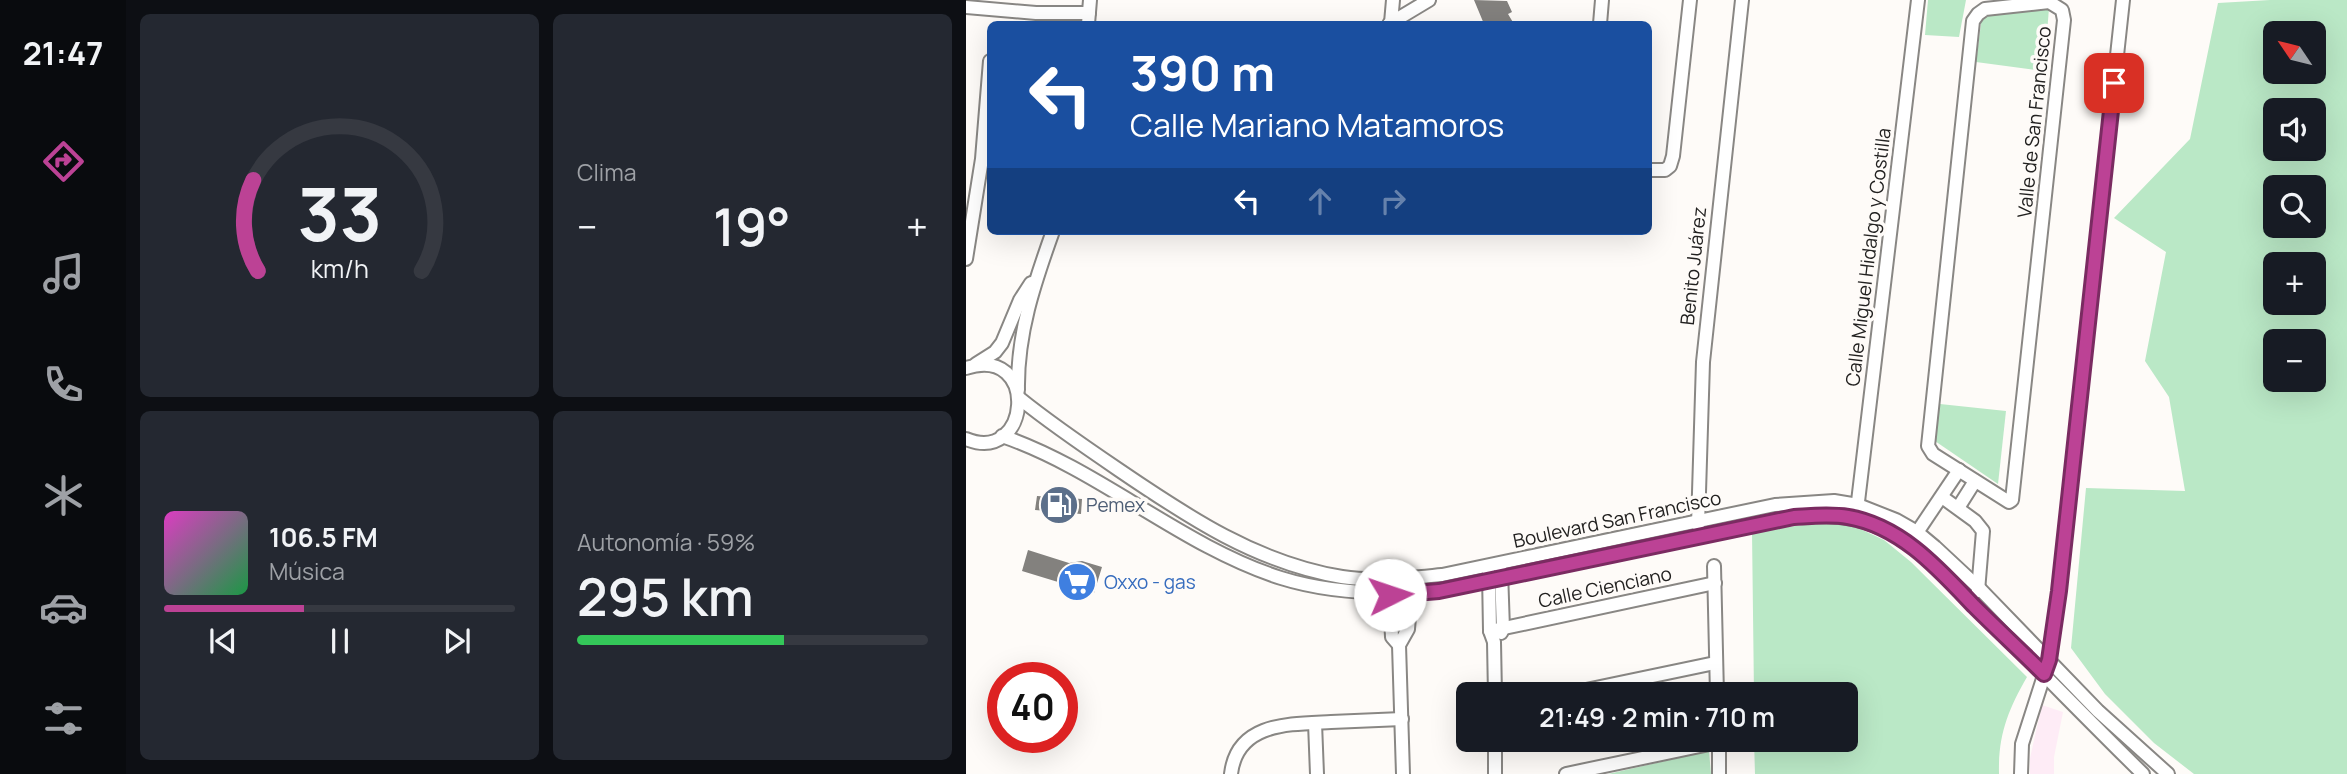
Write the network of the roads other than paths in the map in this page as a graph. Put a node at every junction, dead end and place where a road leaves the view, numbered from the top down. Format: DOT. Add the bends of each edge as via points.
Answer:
graph roads {
  1 [pos="1393,0"];
  2 [pos="1429,0"];
  3 [pos="1602,0"];
  4 [pos="1690,0"];
  5 [pos="1742,0"];
  6 [pos="1918,0"];
  7 [pos="2123,0"];
  8 [pos="966,7"];
  9 [pos="995,9"];
  10 [pos="1089,12"];
  11 [pos="993,21"];
  12 [pos="1390,21"];
  13 [pos="1395,21"];
  14 [pos="1600,21"];
  15 [pos="987,98"];
  16 [pos="1652,170"];
  17 [pos="1052,235"];
  18 [pos="966,259"];
  19 [pos="1037,274"];
  20 [pos="971,366"];
  21 [pos="1018,394"];
  22 [pos="1002,436"];
  23 [pos="968,441"];
  24 [pos="1959,470"];
  25 [pos="1975,481"];
  26 [pos="1942,497"];
  27 [pos="1858,505"];
  28 [pos="1958,508"];
  29 [pos="1856,519"];
  30 [pos="1698,520"];
  31 [pos="1917,533"];
  32 [pos="1699,536"];
  33 [pos="1908,544"];
  34 [pos="1494,565"];
  35 [pos="1714,566"];
  36 [pos="1496,580"];
  37 [pos="1714,583"];
  38 [pos="1979,588"];
  39 [pos="1411,593"];
  40 [pos="1390,595"];
  41 [pos="1974,605"];
  42 [pos="1496,634"];
  43 [pos="1399,645"];
  44 [pos="2049,660"];
  45 [pos="1715,663"];
  46 [pos="2044,674"];
  47 [pos="1495,682"];
  48 [pos="1624,682"];
  49 [pos="1716,682"];
  50 [pos="1402,719"];
  51 [pos="1315,723"];
  52 [pos="1495,752"];
  53 [pos="1668,752"];
  54 [pos="1719,752"];
  55 [pos="1571,773"];
  56 [pos="1231,774"];
  57 [pos="1317,774"];
  58 [pos="1403,774"];
  59 [pos="1495,774"];
  60 [pos="1720,774"];
  61 [pos="2021,774"];
  62 [pos="2143,774"];
  63 [pos="2168,774"];
  1 -- 12 [label="street"];
  2 -- 13 [label="street"];
  3 -- 14 [label="street"];
  4 -- 16 [label="street" via="1673,156 1665,170"];
  5 -- 30 [label="street, Benito Juárez" via="1703,362"];
  6 -- 27 [label="street, Calle Miguel Hidalgo y Costilla"];
  7 -- 44 [label="street"];
  8 -- 9 [label="street"];
  9 -- 10 [label="street"];
  9 -- 11 [label="street"];
  15 -- 18 [label="street"];
  17 -- 19 [label="street"];
  19 -- 20 [label="street" via="1002,343"];
  19 -- 21 [label="street" via="1020,342"];
  20 -- 21 [label="street, Boulevard San Francisco" via="1001,370"];
  21 -- 22 [label="street" via="1019,413"];
  21 -- 34 [label="street, Boulevard San Francisco" via="1045,419 1184,514 1285,564 1341,577 1386,580"];
  22 -- 23 [label="street"];
  22 -- 40 [label="street, Boulevard San Francisco" via="1050,455 1175,528 1280,578"];
  24 -- 25 [label="street, Valle de San Francisco"];
  24 -- 25 [label="street, Valle de San Francisco" via="1928,446 1973,25 1985,9 2049,2 2062,10 2064,20 2012,501"];
  24 -- 26 [label="street"];
  25 -- 28 [label="street"];
  26 -- 28 [label="street"];
  26 -- 31 [label="street"];
  27 -- 29 [label="street, Calle Miguel Hidalgo y Costilla"];
  27 -- 30 [label="street, Boulevard San Francisco" via="1805,502"];
  27 -- 31 [label="street, Boulevard San Francisco"];
  28 -- 38 [label="street" via="1981,526 1984,535"];
  29 -- 32 [label="street, Boulevard San Francisco" via="1794,517"];
  29 -- 33 [label="street, Boulevard San Francisco"];
  30 -- 32 [label="street, Benito Juárez"];
  30 -- 34 [label="street, Boulevard San Francisco"];
  31 -- 33 [label="street"];
  31 -- 38 [label="street, Boulevard San Francisco"];
  32 -- 36 [label="street, Boulevard San Francisco"];
  33 -- 41 [label="street, Boulevard San Francisco"];
  34 -- 36 [label="street"];
  35 -- 37 [label="street"];
  36 -- 39 [label="street, Boulevard San Francisco"];
  36 -- 42 [label="street"];
  37 -- 42 [label="street, Calle Cienciano"];
  37 -- 45 [label="street"];
  38 -- 41 [label="street"];
  38 -- 44 [label="street, Boulevard San Francisco"];
  39 -- 40 [label="street, Boulevard San Francisco"];
  39 -- 43 [label="street" via="1408,629"];
  40 -- 43 [label="street" via="1392,637"];
  41 -- 46 [label="street, Boulevard San Francisco"];
  42 -- 47 [label="street"];
  43 -- 50 [label="street"];
  44 -- 46 [label="street"];
  44 -- 63 [label="street, Boulevard San Francisco"];
  45 -- 48 [label="street"];
  45 -- 49 [label="street"];
  46 -- 61 [label="street" via="2024,736"];
  46 -- 62 [label="street, Boulevard San Francisco"];
  50 -- 51 [label="street"];
  50 -- 58 [label="street"];
  51 -- 56 [label="street" via="1266,729 1242,745"];
  51 -- 57 [label="street"];
  52 -- 59 [label="street"];
  53 -- 55 [label="street"];
  54 -- 60 [label="street"];
}
